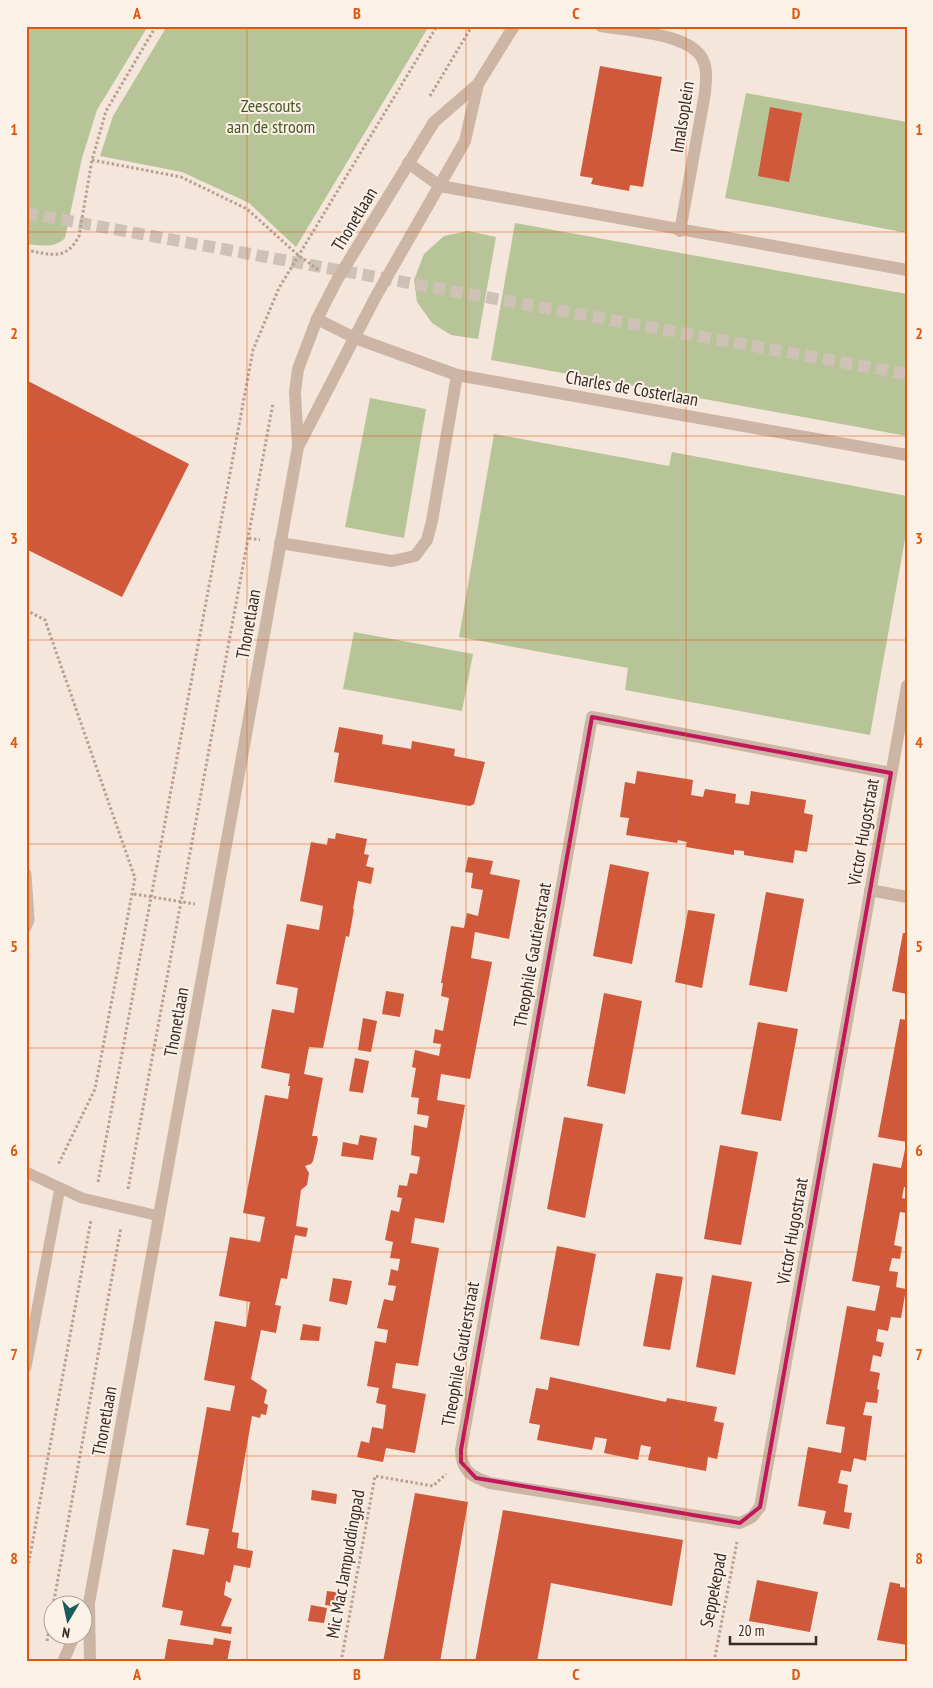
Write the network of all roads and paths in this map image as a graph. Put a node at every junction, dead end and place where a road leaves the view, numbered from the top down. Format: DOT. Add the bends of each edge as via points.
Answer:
graph roads {
  1 [pos="156,26"];
  2 [pos="437,26"];
  3 [pos="514,26"];
  4 [pos="601,26"];
  5 [pos="478,84"];
  6 [pos="92,160"];
  7 [pos="408,163"];
  8 [pos="440,186"];
  9 [pos="680,231"];
  10 [pos="26,250"];
  11 [pos="298,255"];
  12 [pos="907,270"];
  13 [pos="337,280"];
  14 [pos="317,320"];
  15 [pos="355,338"];
  16 [pos="457,375"];
  17 [pos="298,447"];
  18 [pos="907,455"];
  19 [pos="280,543"];
  20 [pos="26,610"];
  21 [pos="907,686"];
  22 [pos="892,773"];
  23 [pos="26,874"];
  24 [pos="870,890"];
  25 [pos="134,894"];
  26 [pos="153,897"];
  27 [pos="907,897"];
  28 [pos="215,908"];
  29 [pos="26,927"];
  30 [pos="26,1172"];
  31 [pos="49,1182"];
  32 [pos="60,1188"];
  33 [pos="95,1201"];
  34 [pos="159,1216"];
  35 [pos="26,1367"];
  36 [pos="460,1462"];
  37 [pos="740,1523"];
  38 [pos="26,1578"];
  39 [pos="90,1596"];
  40 [pos="70,1646"];
  41 [pos="90,1646"];
  42 [pos="63,1662"];
  43 [pos="90,1662"];
  44 [pos="341,1662"];
  45 [pos="714,1662"];
  1 -- 6 [label="path" via="106,111"];
  2 -- 11 [label="path"];
  3 -- 5 [label="street, Thonetlaan"];
  4 -- 9 [label="street, Imalsoplein" via="676,39 691,46 702,58 706,74 705,92"];
  5 -- 7 [label="street, Thonetlaan" via="434,122"];
  5 -- 8 [label="street, Thonetlaan" via="465,141"];
  6 -- 10 [label="path" via="79,236 74,245 56,255"];
  6 -- 11 [label="path" via="181,177 247,209"];
  7 -- 8 [label="street"];
  7 -- 13 [label="street, Thonetlaan"];
  8 -- 9 [label="street"];
  8 -- 15 [label="street, Thonetlaan"];
  9 -- 12 [label="street"];
  11 -- 13 [label="path"];
  11 -- 26 [label="path" via="279,288 253,350"];
  13 -- 14 [label="street, Thonetlaan"];
  14 -- 15 [label="street"];
  14 -- 17 [label="street, Thonetlaan" via="298,369 294,392"];
  15 -- 16 [label="street, Charles de Costerlaan"];
  15 -- 17 [label="street, Thonetlaan"];
  16 -- 18 [label="street, Charles de Costerlaan"];
  16 -- 19 [label="street" via="432,521 427,540 415,556 392,561"];
  17 -- 19 [label="street, Thonetlaan"];
  19 -- 28 [label="street, Thonetlaan"];
  20 -- 25 [label="path" via="45,620 135,878"];
  21 -- 22 [label="street, Victor Hugostraat"];
  22 -- 24 [label="street, Victor Hugostraat"];
  22 -- 36 [label="street, Theophile Gautierstraat" via="592,717"];
  23 -- 29 [label="lane" via="30,920"];
  24 -- 27 [label="street"];
  24 -- 37 [label="street, Victor Hugostraat" via="760,1507 752,1517"];
  25 -- 26 [label="path"];
  25 -- 31 [label="path" via="95,1089"];
  26 -- 28 [label="path"];
  26 -- 33 [label="path"];
  28 -- 34 [label="street, Thonetlaan"];
  30 -- 31 [label="lane"];
  31 -- 32 [label="lane"];
  32 -- 33 [label="lane"];
  32 -- 35 [label="lane"];
  33 -- 34 [label="lane"];
  33 -- 38 [label="path"];
  34 -- 39 [label="street, Thonetlaan"];
  36 -- 37 [label="street" via="466,1472 490,1483"];
  36 -- 44 [label="path, Mic Mac Jampuddingpad" via="433,1486 375,1476"];
  37 -- 45 [label="path, Seppekepad"];
  40 -- 42 [label="street"];
  41 -- 43 [label="street, Thonetlaan"];
}
